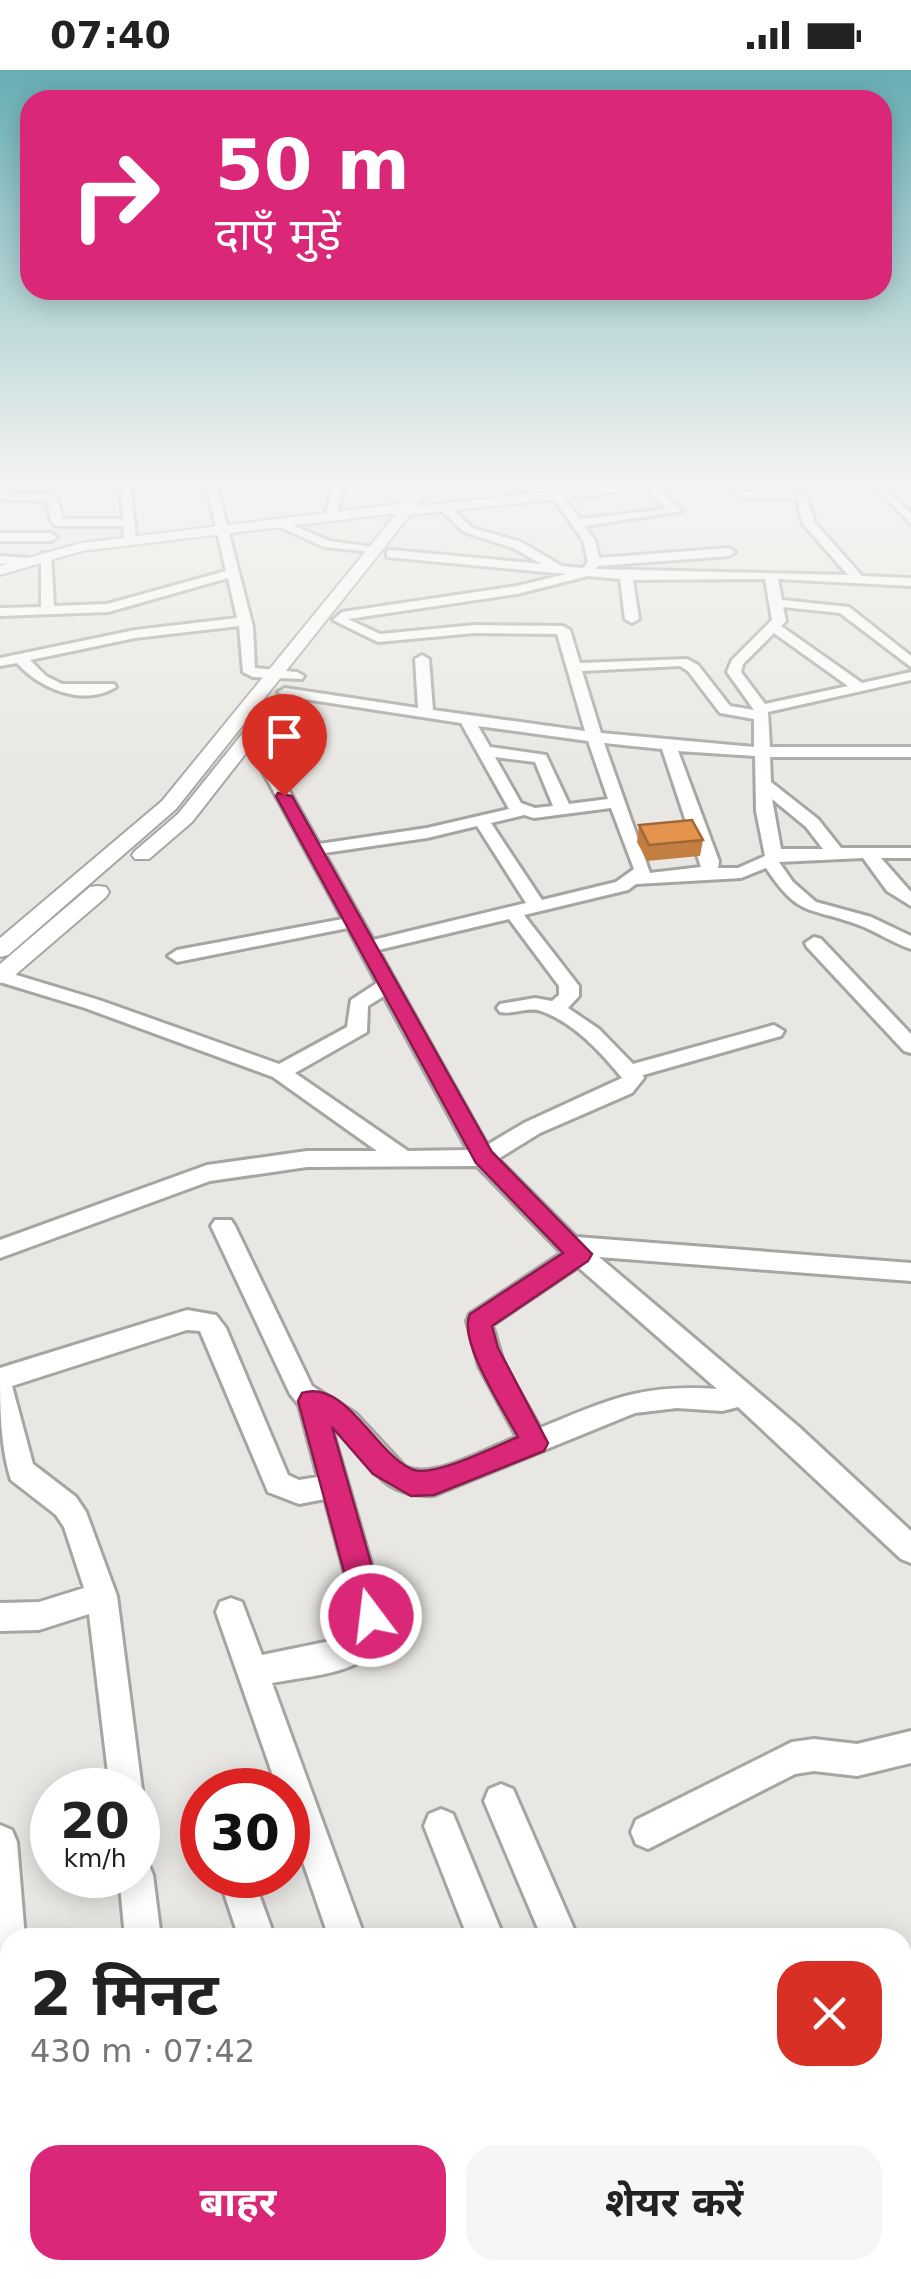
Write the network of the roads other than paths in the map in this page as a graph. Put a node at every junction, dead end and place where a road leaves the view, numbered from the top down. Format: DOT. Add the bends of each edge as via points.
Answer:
graph roads {
  1 [pos="45,586"];
  2 [pos="176,586"];
  3 [pos="236,586"];
  4 [pos="356,586"];
  5 [pos="361,586"];
  6 [pos="523,586"];
  7 [pos="627,586"];
  8 [pos="774,586"];
  9 [pos="778,602"];
  10 [pos="48,610"];
  11 [pos="0,612"];
  12 [pos="341,618"];
  13 [pos="632,619"];
  14 [pos="244,622"];
  15 [pos="774,627"];
  16 [pos="911,642"];
  17 [pos="890,644"];
  18 [pos="21,658"];
  19 [pos="422,659"];
  20 [pos="0,662"];
  21 [pos="911,663"];
  22 [pos="576,667"];
  23 [pos="911,676"];
  24 [pos="286,680"];
  25 [pos="110,687"];
  26 [pos="859,688"];
  27 [pos="426,712"];
  28 [pos="761,712"];
  29 [pos="466,718"];
  30 [pos="595,735"];
  31 [pos="251,736"];
  32 [pos="668,744"];
  33 [pos="487,751"];
  34 [pos="759,751"];
  35 [pos="911,752"];
  36 [pos="762,783"];
  37 [pos="616,804"];
  38 [pos="524,810"];
  39 [pos="563,810"];
  40 [pos="482,821"];
  41 [pos="313,850"];
  42 [pos="835,852"];
  43 [pos="867,852"];
  44 [pos="911,853"];
  45 [pos="772,858"];
  46 [pos="703,873"];
  47 [pos="636,879"];
  48 [pos="911,901"];
  49 [pos="537,906"];
  50 [pos="513,912"];
  51 [pos="353,922"];
  52 [pos="814,943"];
  53 [pos="911,943"];
  54 [pos="366,947"];
  55 [pos="0,950"];
  56 [pos="177,956"];
  57 [pos="0,976"];
  58 [pos="388,986"];
  59 [pos="507,1008"];
  60 [pos="554,1010"];
  61 [pos="774,1031"];
  62 [pos="911,1046"];
  63 [pos="280,1072"];
  64 [pos="629,1072"];
  65 [pos="403,1158"];
  66 [pos="484,1158"];
  67 [pos="223,1226"];
  68 [pos="0,1249"];
  69 [pos="575,1250"];
  70 [pos="911,1272"];
  71 [pos="0,1379"];
  72 [pos="0,1388"];
  73 [pos="743,1395"];
  74 [pos="312,1401"];
  75 [pos="534,1443"];
  76 [pos="335,1484"];
  77 [pos="911,1550"];
  78 [pos="102,1596"];
  79 [pos="231,1612"];
  80 [pos="0,1617"];
  81 [pos="252,1672"];
  82 [pos="911,1747"];
  83 [pos="123,1768"];
  84 [pos="501,1801"];
  85 [pos="441,1826"];
  86 [pos="648,1832"];
  87 [pos="0,1842"];
  88 [pos="138,1898"];
  89 [pos="243,1898"];
  90 [pos="7,1928"];
  91 [pos="141,1928"];
  92 [pos="254,1928"];
  93 [pos="343,1928"];
  94 [pos="482,1928"];
  95 [pos="556,1928"];
  1 -- 10 [label="street"];
  2 -- 10 [label="street" via="108,608"];
  3 -- 14 [label="street"];
  4 -- 24 [label="street"];
  5 -- 12 [label="street"];
  6 -- 12 [label="street"];
  7 -- 13 [label="street"];
  8 -- 9 [label="street"];
  9 -- 15 [label="street"];
  9 -- 17 [label="street" via="844,610"];
  10 -- 11 [label="street"];
  12 -- 22 [label="street" via="378,638 563,630"];
  12 -- 24 [label="street"];
  14 -- 18 [label="street" via="136,634"];
  14 -- 24 [label="street" via="249,672"];
  15 -- 26 [label="street"];
  15 -- 28 [label="street" via="734,672"];
  16 -- 17 [label="street"];
  17 -- 21 [label="street"];
  18 -- 20 [label="street"];
  18 -- 25 [label="street" via="56,689"];
  19 -- 27 [label="street"];
  22 -- 28 [label="street" via="682,662 725,710"];
  22 -- 30 [label="street"];
  23 -- 26 [label="street"];
  24 -- 27 [label="street"];
  24 -- 31 [label="street"];
  24 -- 55 [label="street" via="169,805"];
  26 -- 28 [label="street"];
  27 -- 29 [label="street"];
  28 -- 34 [label="street"];
  29 -- 30 [label="street"];
  29 -- 33 [label="street"];
  30 -- 32 [label="street"];
  30 -- 37 [label="street"];
  31 -- 41 [label="street"];
  31 -- 57 [label="street" via="184,818"];
  32 -- 34 [label="street"];
  32 -- 46 [label="street" via="710,862"];
  33 -- 38 [label="street" via="515,806"];
  33 -- 39 [label="street" via="541,758"];
  34 -- 35 [label="street"];
  34 -- 36 [label="street"];
  36 -- 42 [label="street"];
  36 -- 45 [label="street"];
  37 -- 39 [label="street"];
  37 -- 47 [label="street" via="643,870"];
  38 -- 39 [label="street"];
  38 -- 40 [label="street"];
  40 -- 41 [label="street"];
  40 -- 49 [label="street"];
  41 -- 51 [label="street"];
  42 -- 43 [label="street"];
  42 -- 45 [label="street"];
  43 -- 44 [label="street"];
  43 -- 48 [label="street"];
  45 -- 46 [label="street" via="741,873"];
  45 -- 53 [label="street" via="787,886 810,906"];
  46 -- 47 [label="street"];
  47 -- 49 [label="street"];
  49 -- 50 [label="street"];
  50 -- 54 [label="street"];
  50 -- 60 [label="street" via="569,986"];
  51 -- 54 [label="street"];
  51 -- 56 [label="street"];
  52 -- 62 [label="street"];
  54 -- 58 [label="street"];
  57 -- 63 [label="street"];
  58 -- 63 [label="street" via="358,1004 360,1027 354,1032"];
  58 -- 66 [label="street"];
  59 -- 60 [label="street" via="538,1004"];
  60 -- 64 [label="street" via="590,1032"];
  61 -- 64 [label="street"];
  63 -- 65 [label="street"];
  64 -- 66 [label="street" via="634,1078 625,1088 532,1128"];
  65 -- 66 [label="street"];
  65 -- 68 [label="street" via="307,1159 207,1173"];
  66 -- 69 [label="street"];
  67 -- 74 [label="street" via="293,1378"];
  69 -- 70 [label="street"];
  69 -- 73 [label="street"];
  69 -- 75 [label="street" via="479,1321 486,1350"];
  71 -- 76 [label="street" via="186,1320 207,1322 278,1483 300,1494"];
  72 -- 78 [label="street" via="21,1471 76,1521"];
  73 -- 75 [label="street" via="633,1402"];
  73 -- 77 [label="street"];
  74 -- 75 [label="street" via="347,1422 383,1465 411,1484 434,1482"];
  74 -- 76 [label="street"];
  76 -- 81 [label="street" via="372,1632 352,1652"];
  78 -- 80 [label="street" via="44,1614"];
  78 -- 83 [label="street"];
  79 -- 81 [label="street"];
  81 -- 93 [label="street"];
  82 -- 86 [label="street" via="856,1760 792,1758"];
  84 -- 95 [label="street"];
  85 -- 94 [label="street"];
  87 -- 90 [label="street"];
  88 -- 91 [label="street"];
  89 -- 92 [label="street"];
}
